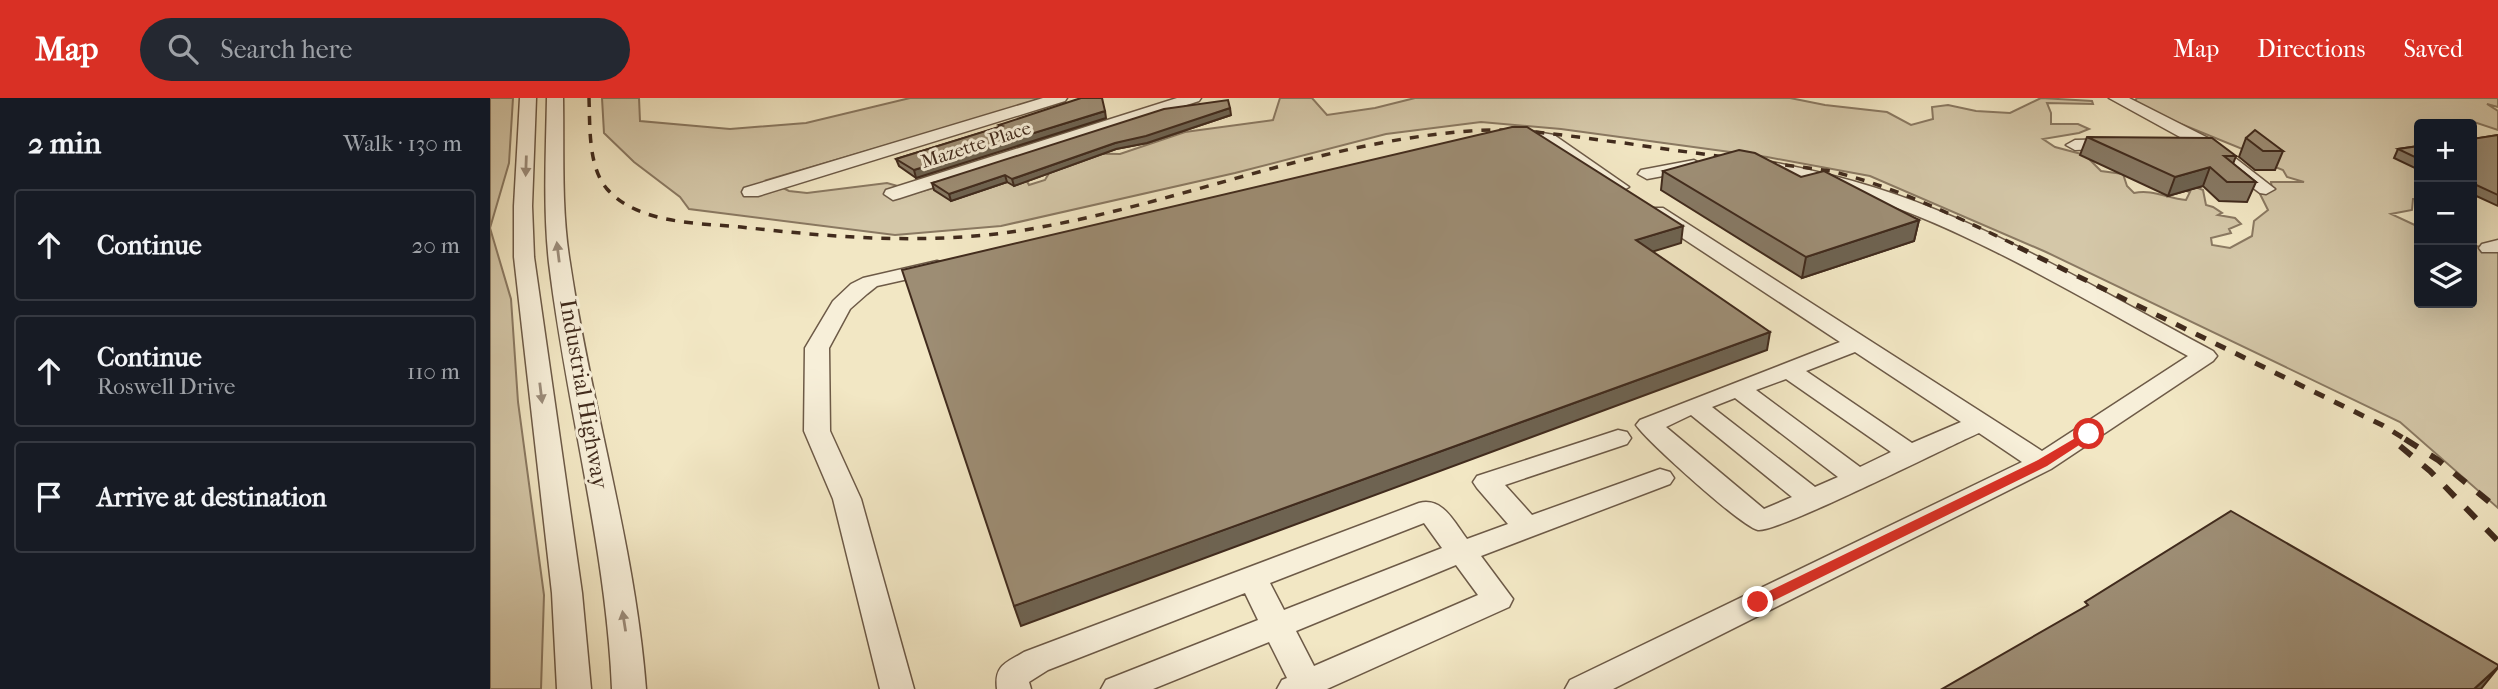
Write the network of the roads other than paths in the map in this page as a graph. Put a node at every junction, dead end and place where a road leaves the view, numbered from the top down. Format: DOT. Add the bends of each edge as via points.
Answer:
graph roads {
  1 [pos="528,98"];
  2 [pos="555,98"];
  3 [pos="1059,98"];
  4 [pos="1193,98"];
  5 [pos="2117,98"];
  6 [pos="1496,134"];
  7 [pos="2140,144"];
  8 [pos="2167,144"];
  9 [pos="2206,144"];
  10 [pos="2075,145"];
  11 [pos="1647,174"];
  12 [pos="2266,190"];
  13 [pos="751,192"];
  14 [pos="893,194"];
  15 [pos="960,263"];
  16 [pos="1858,343"];
  17 [pos="1788,369"];
  18 [pos="1738,388"];
  19 [pos="1695,405"];
  20 [pos="1979,424"];
  21 [pos="1618,438"];
  22 [pos="1908,452"];
  23 [pos="2042,463"];
  24 [pos="1660,478"];
  25 [pos="1857,478"];
  26 [pos="1813,500"];
  27 [pos="1527,527"];
  28 [pos="1462,551"];
  29 [pos="1252,576"];
  30 [pos="1277,625"];
  31 [pos="1303,687"];
  32 [pos="574,689"];
  33 [pos="629,689"];
  34 [pos="897,689"];
  35 [pos="1014,689"];
  36 [pos="1118,689"];
  37 [pos="1582,689"];
  1 -- 32 [label="street, Industrial Highway, one-way" via="524,257 567,593"];
  33 -- 2 [label="street, Industrial Highway, one-way" via="614,558 558,252"];
  3 -- 13 [label="street"];
  4 -- 14 [label="street, Mazette Place"];
  5 -- 9 [label="street"];
  6 -- 16 [label="street" via="1548,139"];
  7 -- 10 [label="street"];
  8 -- 9 [label="street"];
  9 -- 12 [label="street"];
  11 -- 23 [label="street" via="1720,161 1798,171 1862,188 1969,232 2205,356"];
  15 -- 34 [label="street" via="870,282 841,306 817,348 817,431 847,499"];
  16 -- 17 [label="street"];
  16 -- 20 [label="street"];
  17 -- 18 [label="street"];
  17 -- 22 [label="street"];
  18 -- 19 [label="street"];
  18 -- 25 [label="street"];
  19 -- 26 [label="street"];
  19 -- 26 [label="street" via="1649,425 1761,521"];
  20 -- 22 [label="street"];
  20 -- 23 [label="street"];
  21 -- 27 [label="street" via="1487,482"];
  22 -- 25 [label="street"];
  23 -- 37 [label="street"];
  24 -- 27 [label="street"];
  25 -- 26 [label="street"];
  27 -- 28 [label="street"];
  28 -- 29 [label="street" via="1429,510"];
  28 -- 30 [label="street"];
  28 -- 31 [label="street" via="1498,599"];
  29 -- 30 [label="street"];
  29 -- 35 [label="street" via="1036,661 1012,676"];
  30 -- 31 [label="street"];
  30 -- 36 [label="street"];
}
